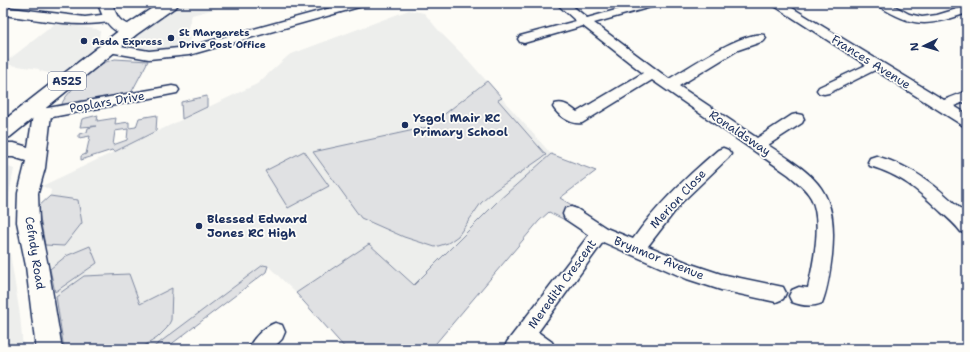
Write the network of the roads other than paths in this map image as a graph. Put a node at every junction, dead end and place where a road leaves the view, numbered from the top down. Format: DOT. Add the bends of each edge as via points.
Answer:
graph roads {
  1 [pos="105,3"];
  2 [pos="171,3"];
  3 [pos="362,3"];
  4 [pos="562,3"];
  5 [pos="654,3"];
  6 [pos="776,3"];
  7 [pos="881,3"];
  8 [pos="967,9"];
  9 [pos="3,11"];
  10 [pos="109,18"];
  11 [pos="583,22"];
  12 [pos="131,30"];
  13 [pos="760,38"];
  14 [pos="524,39"];
  15 [pos="109,48"];
  16 [pos="876,65"];
  17 [pos="652,74"];
  18 [pos="670,85"];
  19 [pos="172,90"];
  20 [pos="824,90"];
  21 [pos="967,96"];
  22 [pos="942,106"];
  23 [pos="560,107"];
  24 [pos="39,110"];
  25 [pos="797,119"];
  26 [pos="967,121"];
  27 [pos="3,132"];
  28 [pos="757,145"];
  29 [pos="3,150"];
  30 [pos="723,154"];
  31 [pos="36,157"];
  32 [pos="876,162"];
  33 [pos="571,214"];
  34 [pos="967,226"];
  35 [pos="600,233"];
  36 [pos="637,248"];
  37 [pos="776,293"];
  38 [pos="799,296"];
  39 [pos="275,332"];
  40 [pos="519,342"];
  41 [pos="49,349"];
  42 [pos="258,349"];
  43 [pos="545,349"];
  1 -- 10 [label="street"];
  2 -- 12 [label="main road, A525"];
  3 -- 15 [label="street" via="189,51 149,55"];
  4 -- 11 [label="street, Ronaldsway"];
  5 -- 11 [label="street"];
  6 -- 16 [label="street, Frances Avenue"];
  7 -- 8 [label="street" via="919,22 932,21"];
  9 -- 10 [label="street" via="85,21"];
  10 -- 12 [label="street" via="120,28"];
  11 -- 14 [label="street"];
  11 -- 17 [label="street, Ronaldsway"];
  12 -- 15 [label="main road, A525"];
  13 -- 18 [label="street" via="734,47"];
  15 -- 24 [label="main road, A525"];
  16 -- 20 [label="street"];
  16 -- 22 [label="street, Frances Avenue"];
  17 -- 18 [label="street, Ronaldsway"];
  17 -- 23 [label="street" via="577,119"];
  18 -- 28 [label="street, Ronaldsway"];
  19 -- 24 [label="street, Poplars Drive"];
  21 -- 22 [label="street"];
  22 -- 26 [label="street, Frances Avenue"];
  24 -- 27 [label="main road, A525"];
  24 -- 31 [label="street, Cefndy Road"];
  25 -- 28 [label="street"];
  28 -- 38 [label="street, Ronaldsway" via="811,185 824,215 821,276 815,297"];
  29 -- 31 [label="street" via="14,150"];
  30 -- 36 [label="street, Merion Close" via="695,176 654,222"];
  31 -- 41 [label="street, Cefndy Road" via="28,192 28,222"];
  32 -- 34 [label="street" via="892,166 926,187"];
  33 -- 35 [label="street, Brynmor Avenue"];
  35 -- 36 [label="street, Brynmor Avenue"];
  35 -- 40 [label="street, Meredith Crescent"];
  36 -- 37 [label="street, Brynmor Avenue" via="687,272"];
  39 -- 42 [label="street"];
  40 -- 43 [label="street, Meredith Crescent"];
}
